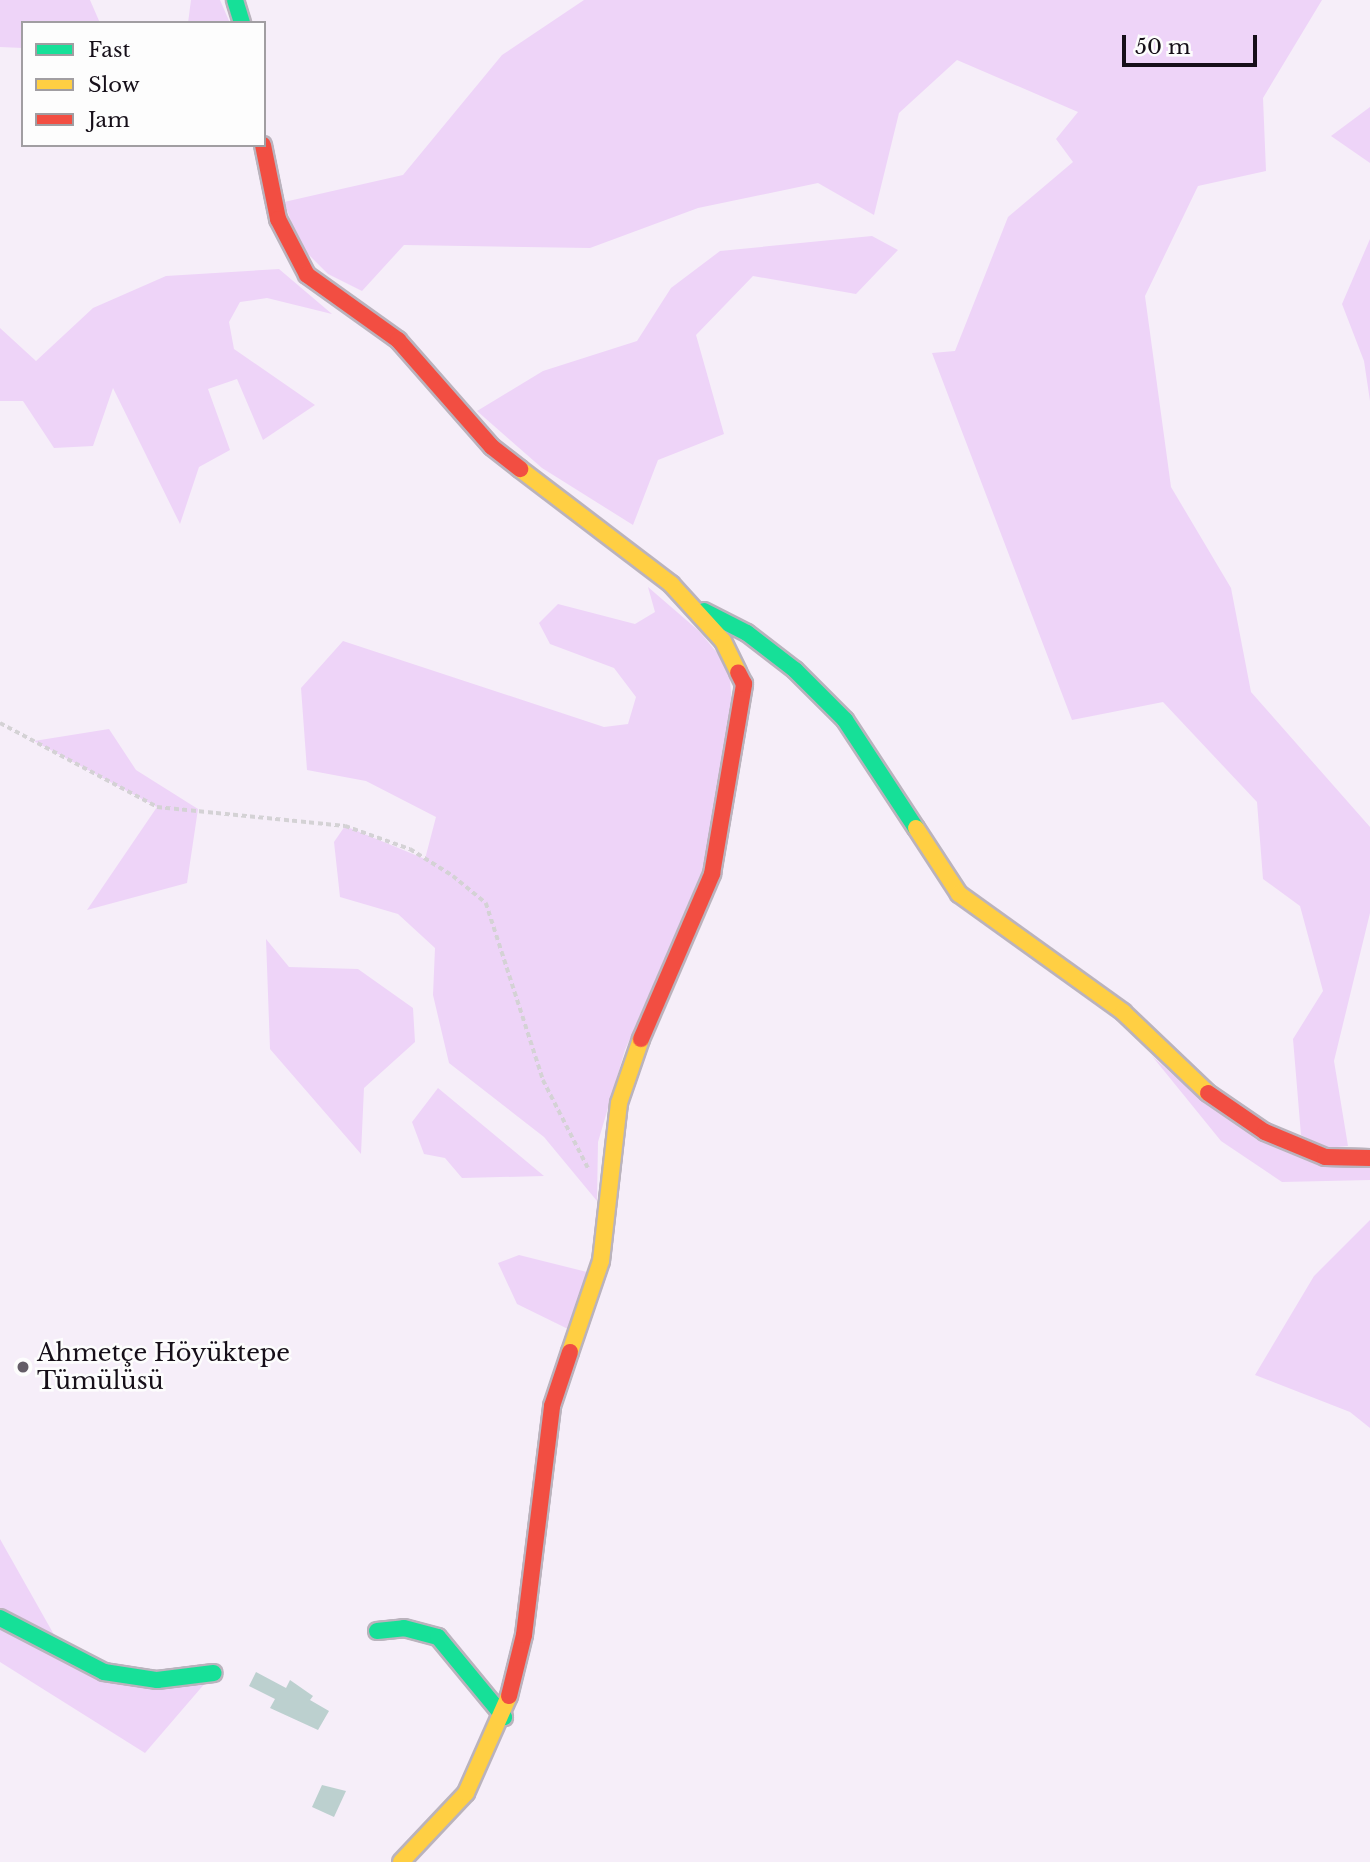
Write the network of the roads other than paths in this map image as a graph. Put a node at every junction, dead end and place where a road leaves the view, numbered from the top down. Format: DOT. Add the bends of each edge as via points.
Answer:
graph roads {
  1 [pos="235,0"];
  2 [pos="241,21"];
  3 [pos="263,147"];
  4 [pos="692,605"];
  5 [pos="1370,1158"];
  6 [pos="0,1618"];
  7 [pos="377,1631"];
  8 [pos="214,1673"];
  9 [pos="504,1717"];
  10 [pos="401,1862"];
  1 -- 2 [label="street"];
  3 -- 4 [label="street" via="278,219 307,275 398,340 492,447 642,558"];
  4 -- 5 [label="street" via="747,633 845,720 959,894 995,924 1123,1012 1205,1091 1265,1132 1325,1157"];
  4 -- 9 [label="street" via="738,667 745,706 712,874 652,1006 620,1103 594,1290 552,1406 524,1635"];
  6 -- 8 [label="street" via="104,1672 157,1680"];
  7 -- 9 [label="street" via="404,1628 438,1637"];
  9 -- 10 [label="street" via="466,1793"];
}
